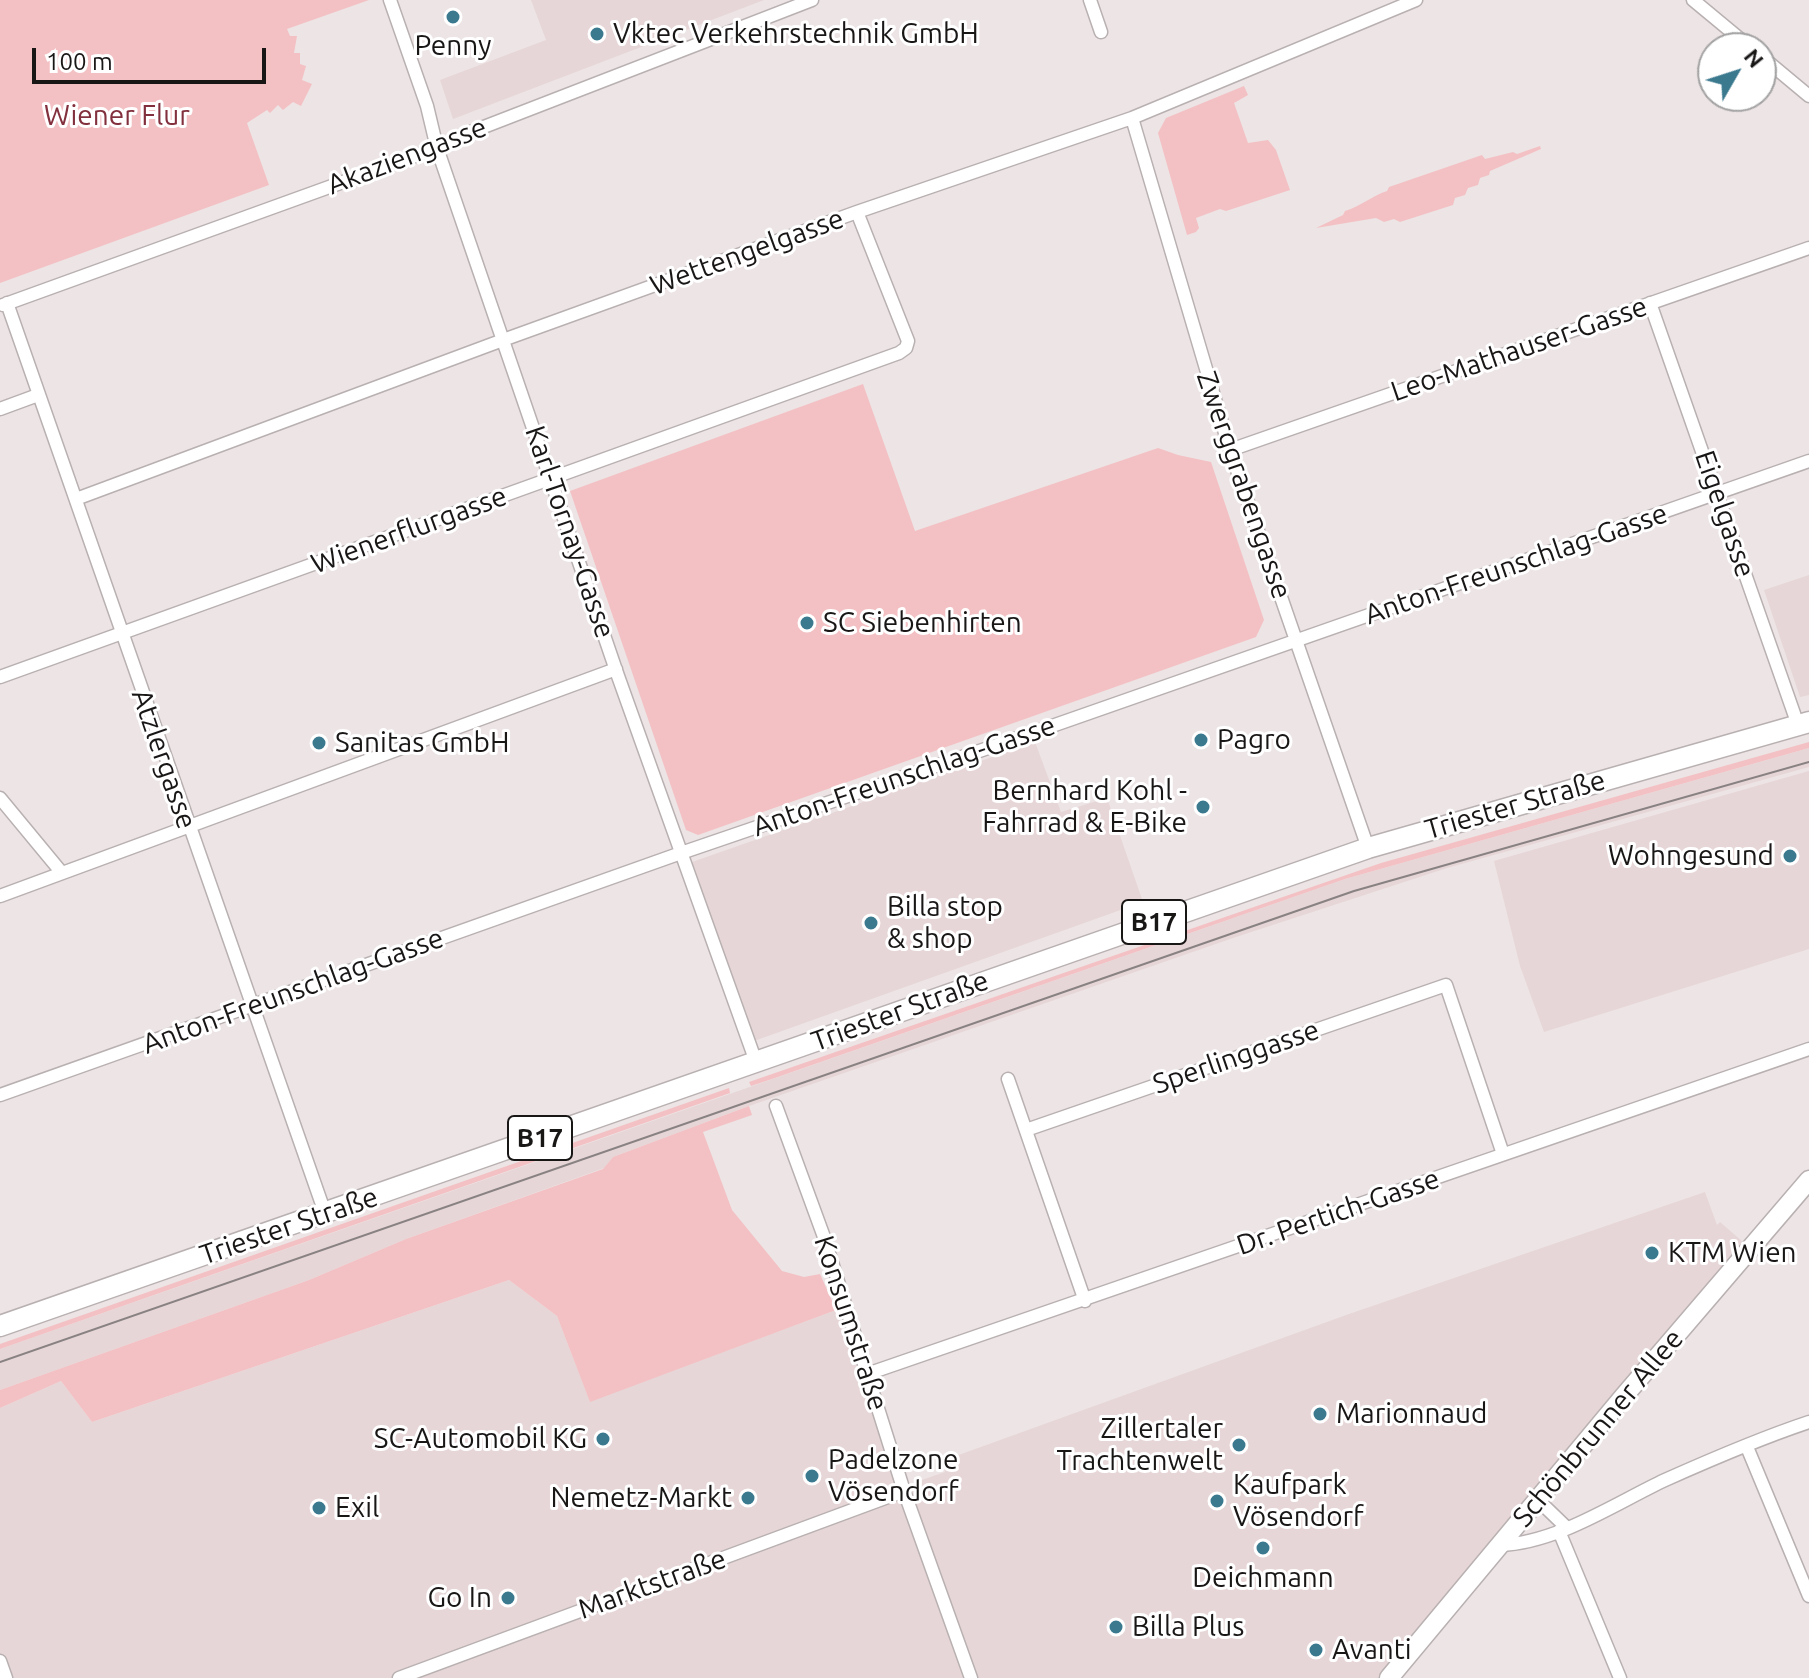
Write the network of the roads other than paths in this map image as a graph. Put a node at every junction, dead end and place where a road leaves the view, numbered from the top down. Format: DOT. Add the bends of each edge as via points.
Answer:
graph roads {
  1 [pos="390,0"];
  2 [pos="812,0"];
  3 [pos="1090,0"];
  4 [pos="1416,0"];
  5 [pos="1693,0"];
  6 [pos="1101,32"];
  7 [pos="1732,32"];
  8 [pos="1777,69"];
  9 [pos="1809,96"];
  10 [pos="1132,118"];
  11 [pos="437,148"];
  12 [pos="857,212"];
  13 [pos="1809,248"];
  14 [pos="1650,303"];
  15 [pos="4,304"];
  16 [pos="503,340"];
  17 [pos="38,395"];
  18 [pos="0,409"];
  19 [pos="1230,450"];
  20 [pos="1809,461"];
  21 [pos="553,479"];
  22 [pos="1717,493"];
  23 [pos="76,499"];
  24 [pos="121,634"];
  25 [pos="1298,640"];
  26 [pos="616,669"];
  27 [pos="0,677"];
  28 [pos="1803,723"];
  29 [pos="0,798"];
  30 [pos="188,826"];
  31 [pos="1368,848"];
  32 [pos="681,853"];
  33 [pos="62,873"];
  34 [pos="0,896"];
  35 [pos="251,1007"];
  36 [pos="1809,1049"];
  37 [pos="756,1062"];
  38 [pos="1008,1079"];
  39 [pos="0,1095"];
  40 [pos="776,1106"];
  41 [pos="1026,1130"];
  42 [pos="1503,1154"];
  43 [pos="1809,1180"];
  44 [pos="325,1213"];
  45 [pos="1085,1301"];
  46 [pos="0,1326"];
  47 [pos="867,1374"];
  48 [pos="1809,1422"];
  49 [pos="1747,1447"];
  50 [pos="904,1491"];
  51 [pos="1538,1500"];
  52 [pos="1562,1529"];
  53 [pos="1500,1545"];
  54 [pos="1809,1596"];
  55 [pos="0,1661"];
  56 [pos="6,1678"];
  57 [pos="399,1678"];
  58 [pos="971,1678"];
  59 [pos="1389,1678"];
  60 [pos="1620,1678"];
  1 -- 11 [label="street, Karl-Tornay-Gasse"];
  2 -- 11 [label="street, Akaziengasse"];
  3 -- 6 [label="street"];
  4 -- 10 [label="street, Wettengelgasse"];
  5 -- 7 [label="street"];
  8 -- 9 [label="street"];
  10 -- 12 [label="street, Wettengelgasse"];
  10 -- 19 [label="street, Zwerggrabengasse"];
  11 -- 15 [label="street, Akaziengasse"];
  11 -- 16 [label="street, Karl-Tornay-Gasse"];
  12 -- 16 [label="street, Wettengelgasse"];
  12 -- 21 [label="street, Wienerflurgasse" via="906,333 906,348"];
  13 -- 14 [label="street, Leo-Mathauser-Gasse"];
  14 -- 19 [label="street, Leo-Mathauser-Gasse"];
  14 -- 22 [label="street, Eigelgasse"];
  15 -- 17 [label="street, Atzlergasse"];
  16 -- 21 [label="street, Karl-Tornay-Gasse"];
  16 -- 23 [label="street, Wettengelgasse"];
  17 -- 18 [label="street"];
  17 -- 23 [label="street, Atzlergasse"];
  19 -- 25 [label="street, Zwerggrabengasse"];
  20 -- 22 [label="street, Anton-Freunschlag-Gasse"];
  21 -- 24 [label="street, Wienerflurgasse"];
  21 -- 26 [label="street, Karl-Tornay-Gasse"];
  22 -- 25 [label="street, Anton-Freunschlag-Gasse"];
  22 -- 28 [label="street, Eigelgasse"];
  23 -- 24 [label="street, Atzlergasse"];
  24 -- 27 [label="street, Wienerflurgasse"];
  24 -- 30 [label="street, Atzlergasse"];
  25 -- 31 [label="street, Zwerggrabengasse"];
  25 -- 32 [label="street, Anton-Freunschlag-Gasse"];
  26 -- 30 [label="street"];
  26 -- 32 [label="street, Karl-Tornay-Gasse"];
  28 -- 31 [label="main road, Triester Straße / B17"];
  29 -- 33 [label="street"];
  30 -- 33 [label="street"];
  30 -- 35 [label="street, Atzlergasse"];
  31 -- 37 [label="main road, Triester Straße / B17"];
  32 -- 35 [label="street, Anton-Freunschlag-Gasse"];
  32 -- 37 [label="street, Karl-Tornay-Gasse"];
  33 -- 34 [label="street"];
  35 -- 39 [label="street, Anton-Freunschlag-Gasse"];
  35 -- 44 [label="street, Atzlergasse"];
  36 -- 42 [label="street, Dr. Pertich-Gasse"];
  37 -- 44 [label="main road, Triester Straße / B17"];
  38 -- 41 [label="street"];
  40 -- 47 [label="street, Konsumstraße"];
  41 -- 42 [label="street, Sperlinggasse" via="1446,985"];
  41 -- 45 [label="street"];
  42 -- 45 [label="street, Dr. Pertich-Gasse"];
  43 -- 51 [label="main road, Schönbrunner Allee"];
  44 -- 46 [label="main road, Triester Straße / B17"];
  45 -- 47 [label="street, Dr. Pertich-Gasse"];
  47 -- 50 [label="street, Konsumstraße"];
  48 -- 49 [label="street"];
  49 -- 52 [label="street"];
  49 -- 54 [label="street"];
  50 -- 57 [label="street, Marktstraße"];
  50 -- 58 [label="street, Konsumstraße"];
  51 -- 52 [label="street"];
  51 -- 53 [label="main road, Schönbrunner Allee"];
  52 -- 53 [label="street" via="1529,1543"];
  52 -- 60 [label="street"];
  53 -- 59 [label="main road, Schönbrunner Allee"];
  55 -- 56 [label="street"];
}
